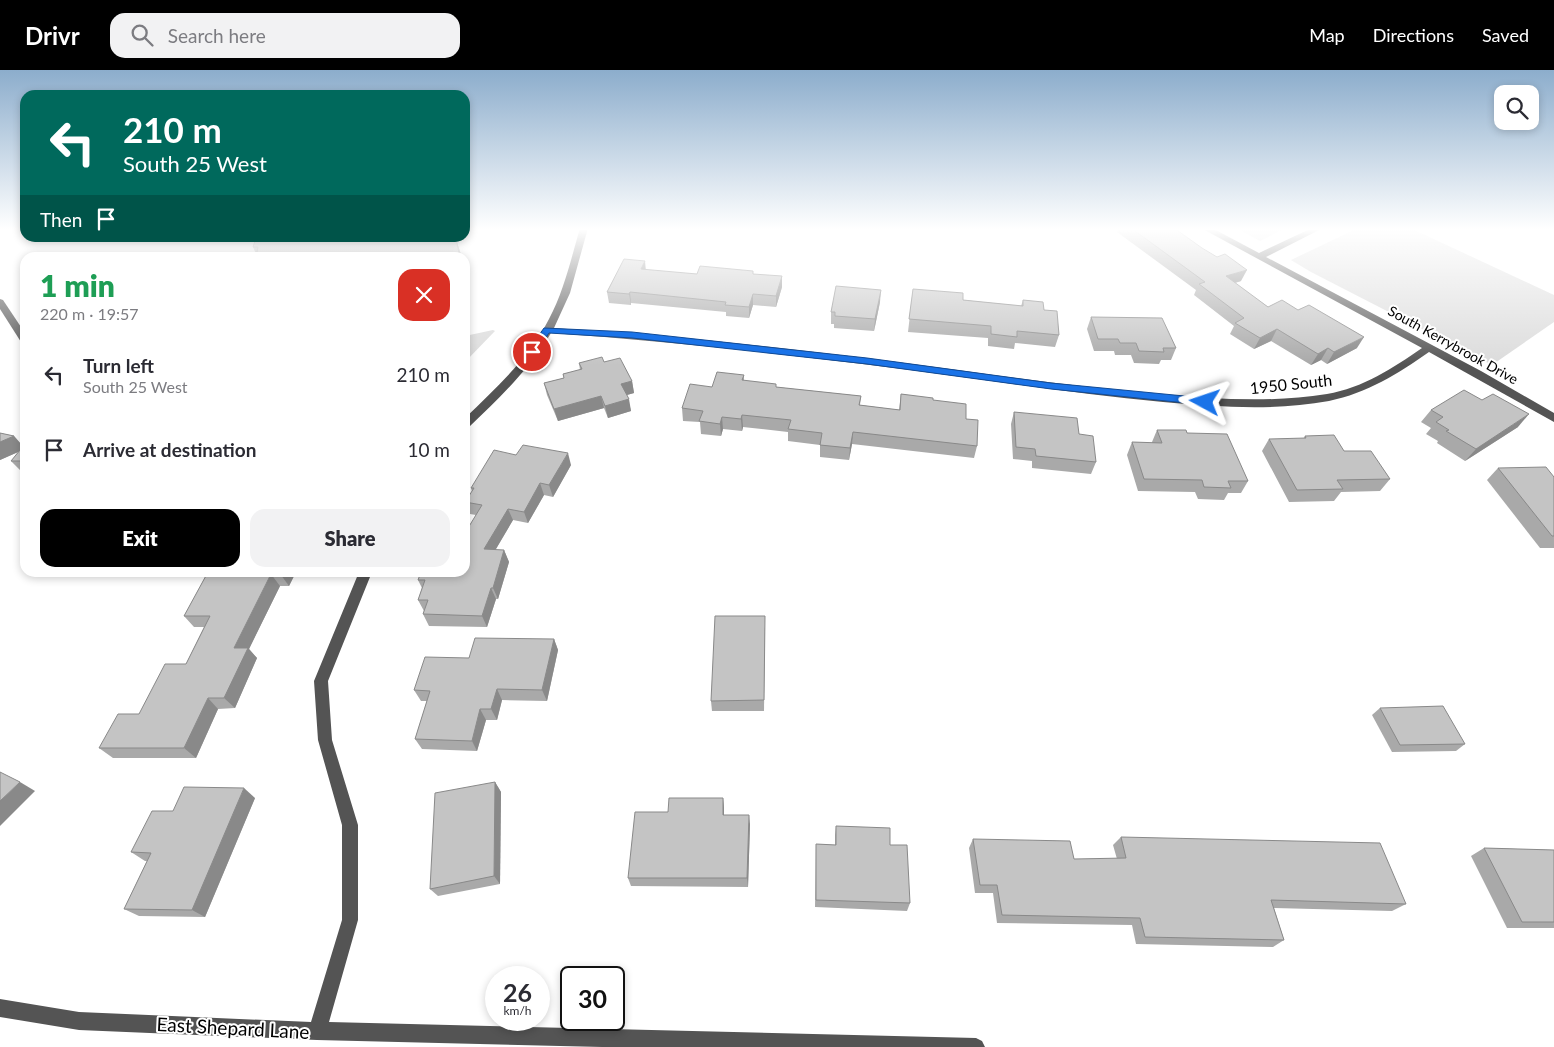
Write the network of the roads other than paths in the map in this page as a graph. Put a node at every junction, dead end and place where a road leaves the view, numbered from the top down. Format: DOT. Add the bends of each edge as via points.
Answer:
graph roads {
  1 [pos="571,274"];
  2 [pos="1290,274"];
  3 [pos="0,302"];
  4 [pos="547,330"];
  5 [pos="20,332"];
  6 [pos="1429,347"];
  7 [pos="1554,418"];
  8 [pos="470,419"];
  9 [pos="364,577"];
  10 [pos="0,1008"];
  11 [pos="317,1031"];
  12 [pos="976,1047"];
  1 -- 4 [label="street" via="562,303"];
  2 -- 6 [label="street, South Kerrybrook Drive"];
  3 -- 5 [label="street"];
  4 -- 6 [label="street, 1950 South" via="632,335 867,361 1132,396 1242,404 1312,400 1356,391 1387,378"];
  4 -- 8 [label="street" via="514,378"];
  6 -- 7 [label="street, South Kerrybrook Drive"];
  9 -- 11 [label="street" via="321,680 325,740 350,826 350,920"];
  10 -- 11 [label="street, East Shepard Lane" via="79,1021"];
  11 -- 12 [label="street, East Shepard Lane"];
}
